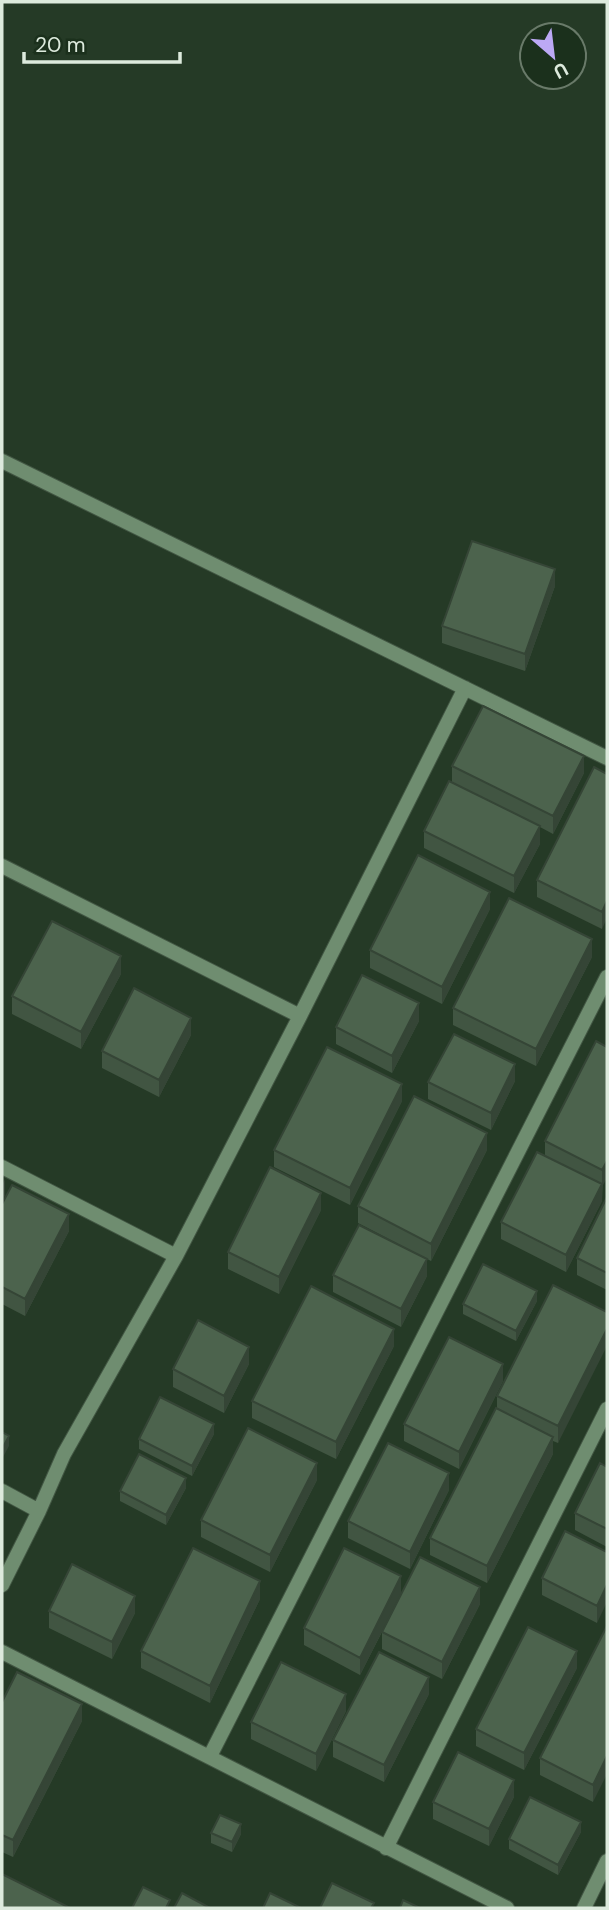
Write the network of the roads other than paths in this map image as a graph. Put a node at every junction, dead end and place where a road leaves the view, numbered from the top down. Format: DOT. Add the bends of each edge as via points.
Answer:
graph roads {
  1 [pos="2,461"];
  2 [pos="465,688"];
  3 [pos="607,758"];
  4 [pos="2,866"];
  5 [pos="607,977"];
  6 [pos="300,1016"];
  7 [pos="2,1167"];
  8 [pos="176,1256"];
  9 [pos="607,1409"];
  10 [pos="2,1490"];
  11 [pos="39,1511"];
  12 [pos="2,1585"];
  13 [pos="2,1652"];
  14 [pos="210,1756"];
  15 [pos="386,1848"];
  16 [pos="607,1861"];
  17 [pos="507,1908"];
  18 [pos="584,1908"];
  1 -- 2 [label="street"];
  2 -- 3 [label="street"];
  2 -- 6 [label="street"];
  4 -- 6 [label="street"];
  5 -- 14 [label="street"];
  6 -- 8 [label="street"];
  7 -- 8 [label="street"];
  8 -- 11 [label="street" via="64,1454"];
  9 -- 15 [label="street"];
  10 -- 11 [label="street"];
  11 -- 12 [label="street"];
  13 -- 14 [label="street"];
  14 -- 15 [label="street"];
  15 -- 17 [label="street"];
  16 -- 18 [label="street"];
}
